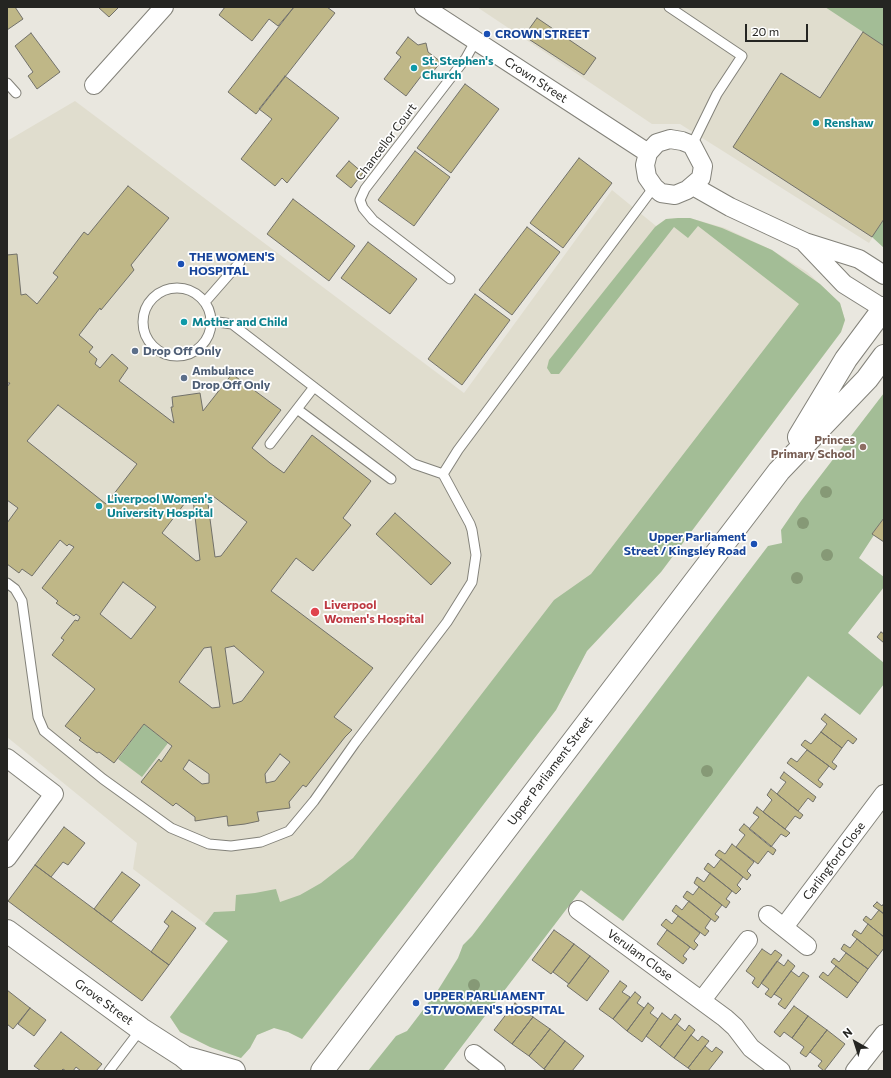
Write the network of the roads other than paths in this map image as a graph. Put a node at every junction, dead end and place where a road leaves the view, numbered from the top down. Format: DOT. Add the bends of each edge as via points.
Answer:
graph roads {
  1 [pos="164,7"];
  2 [pos="424,7"];
  3 [pos="669,7"];
  4 [pos="476,40"];
  5 [pos="7,83"];
  6 [pos="94,85"];
  7 [pos="16,93"];
  8 [pos="692,145"];
  9 [pos="648,153"];
  10 [pos="693,186"];
  11 [pos="654,187"];
  12 [pos="805,242"];
  13 [pos="240,262"];
  14 [pos="884,275"];
  15 [pos="450,279"];
  16 [pos="205,302"];
  17 [pos="884,308"];
  18 [pos="211,321"];
  19 [pos="884,356"];
  20 [pos="314,387"];
  21 [pos="297,409"];
  22 [pos="270,444"];
  23 [pos="779,471"];
  24 [pos="443,474"];
  25 [pos="391,479"];
  26 [pos="7,583"];
  27 [pos="7,758"];
  28 [pos="884,794"];
  29 [pos="7,858"];
  30 [pos="578,910"];
  31 [pos="768,915"];
  32 [pos="784,927"];
  33 [pos="7,931"];
  34 [pos="748,940"];
  35 [pos="807,946"];
  36 [pos="702,1000"];
  37 [pos="141,1029"];
  38 [pos="884,1034"];
  39 [pos="474,1054"];
  40 [pos="183,1056"];
  41 [pos="109,1071"];
  42 [pos="201,1071"];
  43 [pos="234,1071"];
  44 [pos="322,1071"];
  45 [pos="496,1071"];
  46 [pos="781,1071"];
  47 [pos="855,1071"];
  1 -- 6 [label="street"];
  2 -- 4 [label="street, Crown Street"];
  3 -- 8 [label="lane" via="742,56 717,94"];
  4 -- 9 [label="street, Crown Street"];
  4 -- 15 [label="lane, Chancellor Court" via="466,58 365,189 360,200 373,220"];
  5 -- 7 [label="lane"];
  8 -- 9 [label="street" via="670,139 657,143"];
  8 -- 10 [label="street" via="704,166 701,178"];
  9 -- 11 [label="street" via="645,165 647,176"];
  10 -- 11 [label="street" via="675,195 661,193"];
  10 -- 12 [label="street" via="730,208"];
  11 -- 24 [label="lane" via="458,450"];
  12 -- 14 [label="street" via="859,259"];
  12 -- 17 [label="street" via="844,284"];
  13 -- 16 [label="lane"];
  16 -- 18 [label="lane"];
  16 -- 18 [label="lane" via="187,289 164,290 154,296 143,316 146,338 162,354 185,356 196,351 204,343"];
  17 -- 23 [label="main road, Upper Parliament Street" via="846,359"];
  18 -- 20 [label="lane" via="232,324"];
  19 -- 23 [label="main road, Upper Parliament Street" via="867,379"];
  20 -- 21 [label="lane"];
  20 -- 24 [label="lane" via="414,464"];
  21 -- 22 [label="lane"];
  21 -- 25 [label="lane"];
  23 -- 44 [label="main road, Upper Parliament Street"];
  24 -- 26 [label="lane" via="472,530 476,555 472,582 447,622 314,801 289,831 261,842 231,846 209,844 170,828 44,731 38,717 22,601 15,589"];
  27 -- 29 [label="street" via="54,794"];
  28 -- 32 [label="street, Carlingford Close"];
  30 -- 36 [label="street, Verulam Close"];
  31 -- 32 [label="street"];
  32 -- 35 [label="street"];
  33 -- 37 [label="main road, Grove Street"];
  34 -- 36 [label="street"];
  36 -- 46 [label="street, Verulam Close" via="735,1027 751,1048"];
  37 -- 40 [label="main road, Grove Street"];
  37 -- 41 [label="lane"];
  38 -- 47 [label="street"];
  39 -- 45 [label="street"];
  40 -- 42 [label="main road, Grove Street"];
  40 -- 43 [label="main road"];
}
